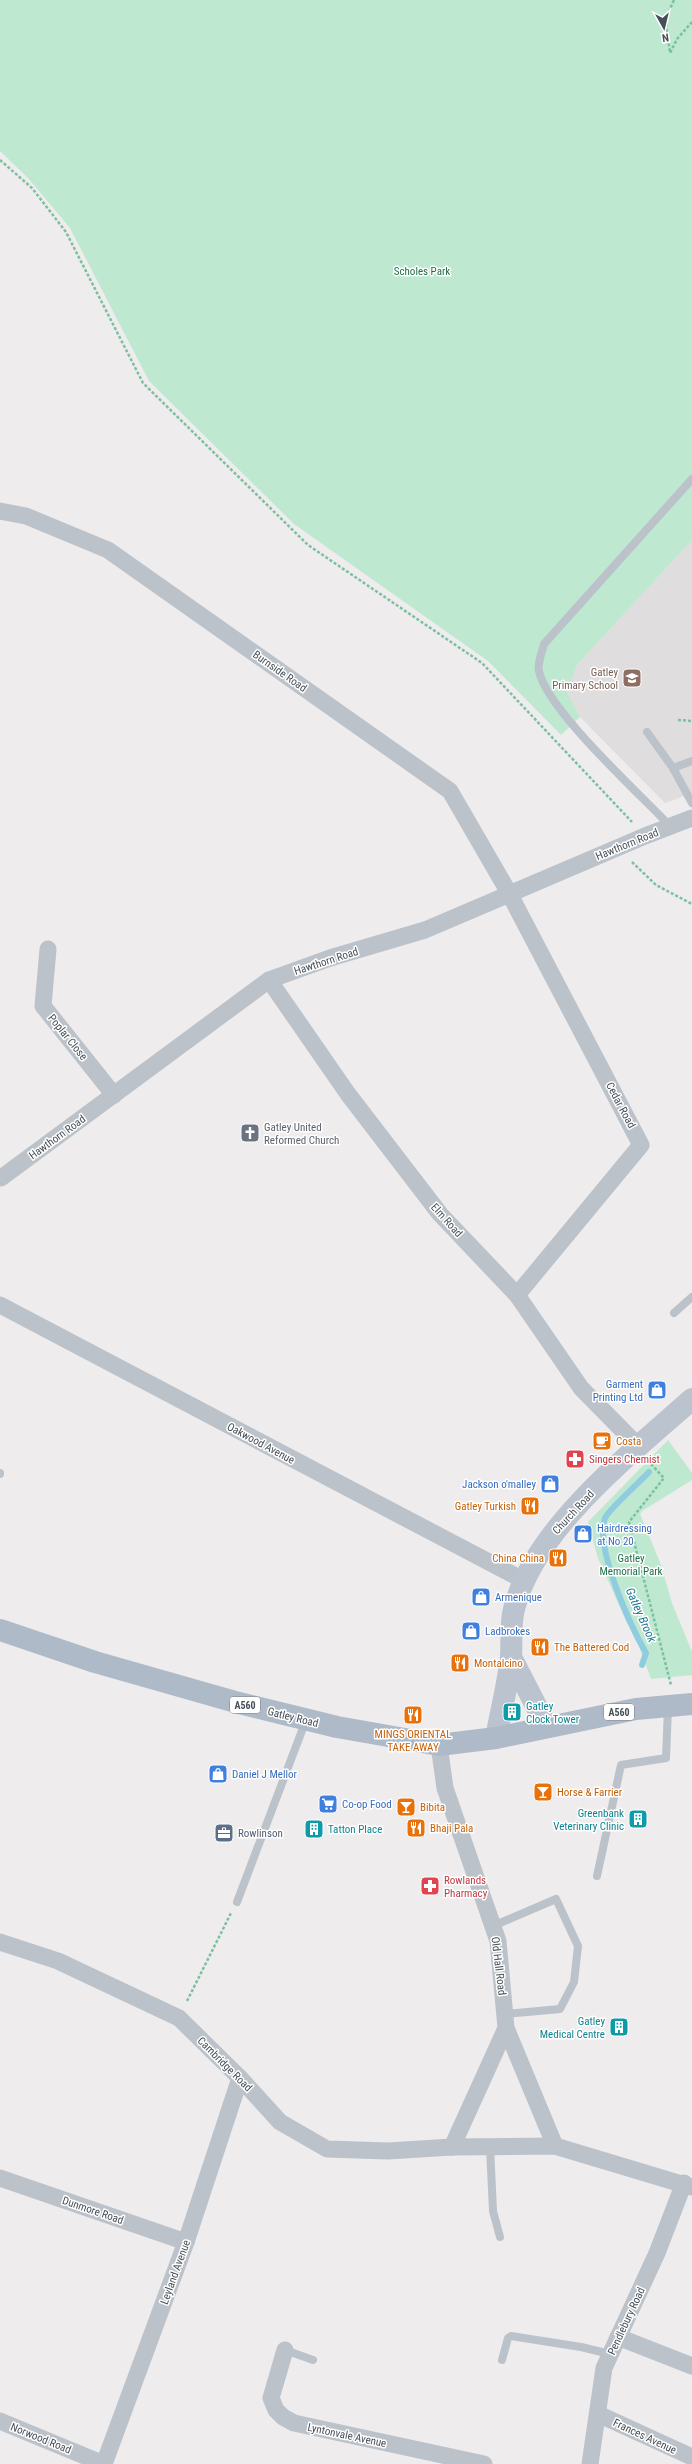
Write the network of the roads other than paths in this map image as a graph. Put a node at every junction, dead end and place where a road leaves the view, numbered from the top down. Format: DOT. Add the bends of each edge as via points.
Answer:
graph roads {
  1 [pos="692,479"];
  2 [pos="0,511"];
  3 [pos="646,732"];
  4 [pos="692,761"];
  5 [pos="673,768"];
  6 [pos="692,802"];
  7 [pos="692,818"];
  8 [pos="670,826"];
  9 [pos="509,893"];
  10 [pos="48,949"];
  11 [pos="269,980"];
  12 [pos="114,1095"];
  13 [pos="1,1178"];
  14 [pos="517,1295"];
  15 [pos="692,1296"];
  16 [pos="0,1305"];
  17 [pos="674,1313"];
  18 [pos="692,1399"];
  19 [pos="638,1448"];
  20 [pos="523,1580"];
  21 [pos="0,1630"];
  22 [pos="511,1657"];
  23 [pos="679,1704"];
  24 [pos="306,1720"];
  25 [pos="547,1727"];
  26 [pos="496,1738"];
  27 [pos="439,1745"];
  28 [pos="597,1876"];
  29 [pos="237,1902"];
  30 [pos="493,1926"];
  31 [pos="0,1942"];
  32 [pos="506,2021"];
  33 [pos="240,2078"];
  34 [pos="555,2146"];
  35 [pos="452,2147"];
  36 [pos="490,2147"];
  37 [pos="0,2178"];
  38 [pos="688,2185"];
  39 [pos="500,2237"];
  40 [pos="186,2242"];
  41 [pos="618,2336"];
  42 [pos="286,2350"];
  43 [pos="610,2354"];
  44 [pos="313,2360"];
  45 [pos="502,2360"];
  46 [pos="692,2366"];
  47 [pos="598,2414"];
  48 [pos="0,2421"];
  49 [pos="692,2457"];
  50 [pos="104,2464"];
  51 [pos="484,2464"];
  52 [pos="590,2464"];
  1 -- 8 [label="lane" via="544,644 538,670 547,691 564,715"];
  2 -- 9 [label="street, Burnside Road" via="26,516 108,550 450,791"];
  3 -- 5 [label="lane"];
  4 -- 5 [label="lane"];
  5 -- 6 [label="lane"];
  7 -- 8 [label="street, Hawthorn Road"];
  8 -- 9 [label="street, Hawthorn Road"];
  9 -- 11 [label="street, Hawthorn Road" via="425,930 330,958"];
  9 -- 14 [label="street, Cedar Road" via="642,1145"];
  10 -- 12 [label="street, Poplar Close" via="43,1006"];
  11 -- 12 [label="street, Hawthorn Road"];
  11 -- 14 [label="street, Elm Road" via="348,1094 440,1214"];
  12 -- 13 [label="street, Hawthorn Road"];
  14 -- 19 [label="street, Elm Road" via="581,1388"];
  15 -- 17 [label="lane"];
  16 -- 20 [label="street, Oakwood Avenue"];
  18 -- 19 [label="street, Church Road"];
  19 -- 20 [label="street, Church Road" via="553,1532"];
  20 -- 22 [label="street, Church Road" via="513,1610"];
  21 -- 24 [label="main road, Gatley Road / A560" via="95,1662"];
  22 -- 25 [label="street, Church Road"];
  22 -- 26 [label="street, Church Road"];
  23 -- 25 [label="main road, A560"];
  23 -- 28 [label="lane" via="666,1758 620,1765"];
  24 -- 27 [label="main road, Gatley Road / A560"];
  24 -- 29 [label="lane"];
  25 -- 26 [label="main road, Gatley Road / A560"];
  26 -- 27 [label="main road, Gatley Road / A560"];
  27 -- 30 [label="street, Old Hall Road" via="445,1788"];
  30 -- 32 [label="street, Old Hall Road" via="498,1941"];
  30 -- 32 [label="lane" via="556,1899 578,1946 574,1982 560,2009"];
  31 -- 33 [label="street, Cambridge Road" via="58,1961 178,2018"];
  32 -- 34 [label="street, Old Hall Road"];
  32 -- 35 [label="street, Old Hall Road"];
  33 -- 35 [label="street, Cambridge Road" via="280,2122 328,2149 388,2151"];
  33 -- 40 [label="street, Leyland Avenue"];
  34 -- 36 [label="street"];
  34 -- 38 [label="street"];
  35 -- 36 [label="street"];
  36 -- 39 [label="lane" via="493,2211"];
  37 -- 40 [label="street, Dunmore Road"];
  38 -- 41 [label="street, Pendlebury Road"];
  40 -- 50 [label="street, Leyland Avenue"];
  41 -- 43 [label="street, Pendlebury Road"];
  41 -- 46 [label="street"];
  42 -- 44 [label="lane"];
  42 -- 51 [label="street, Lyntonvale Avenue" via="271,2398 272,2404 283,2417 311,2428"];
  43 -- 45 [label="lane" via="511,2336 508,2338"];
  43 -- 47 [label="street, Pendlebury Road" via="604,2368"];
  47 -- 49 [label="street, Frances Avenue"];
  47 -- 52 [label="street, Pendlebury Road"];
  48 -- 50 [label="street, Norwood Road"];
}
